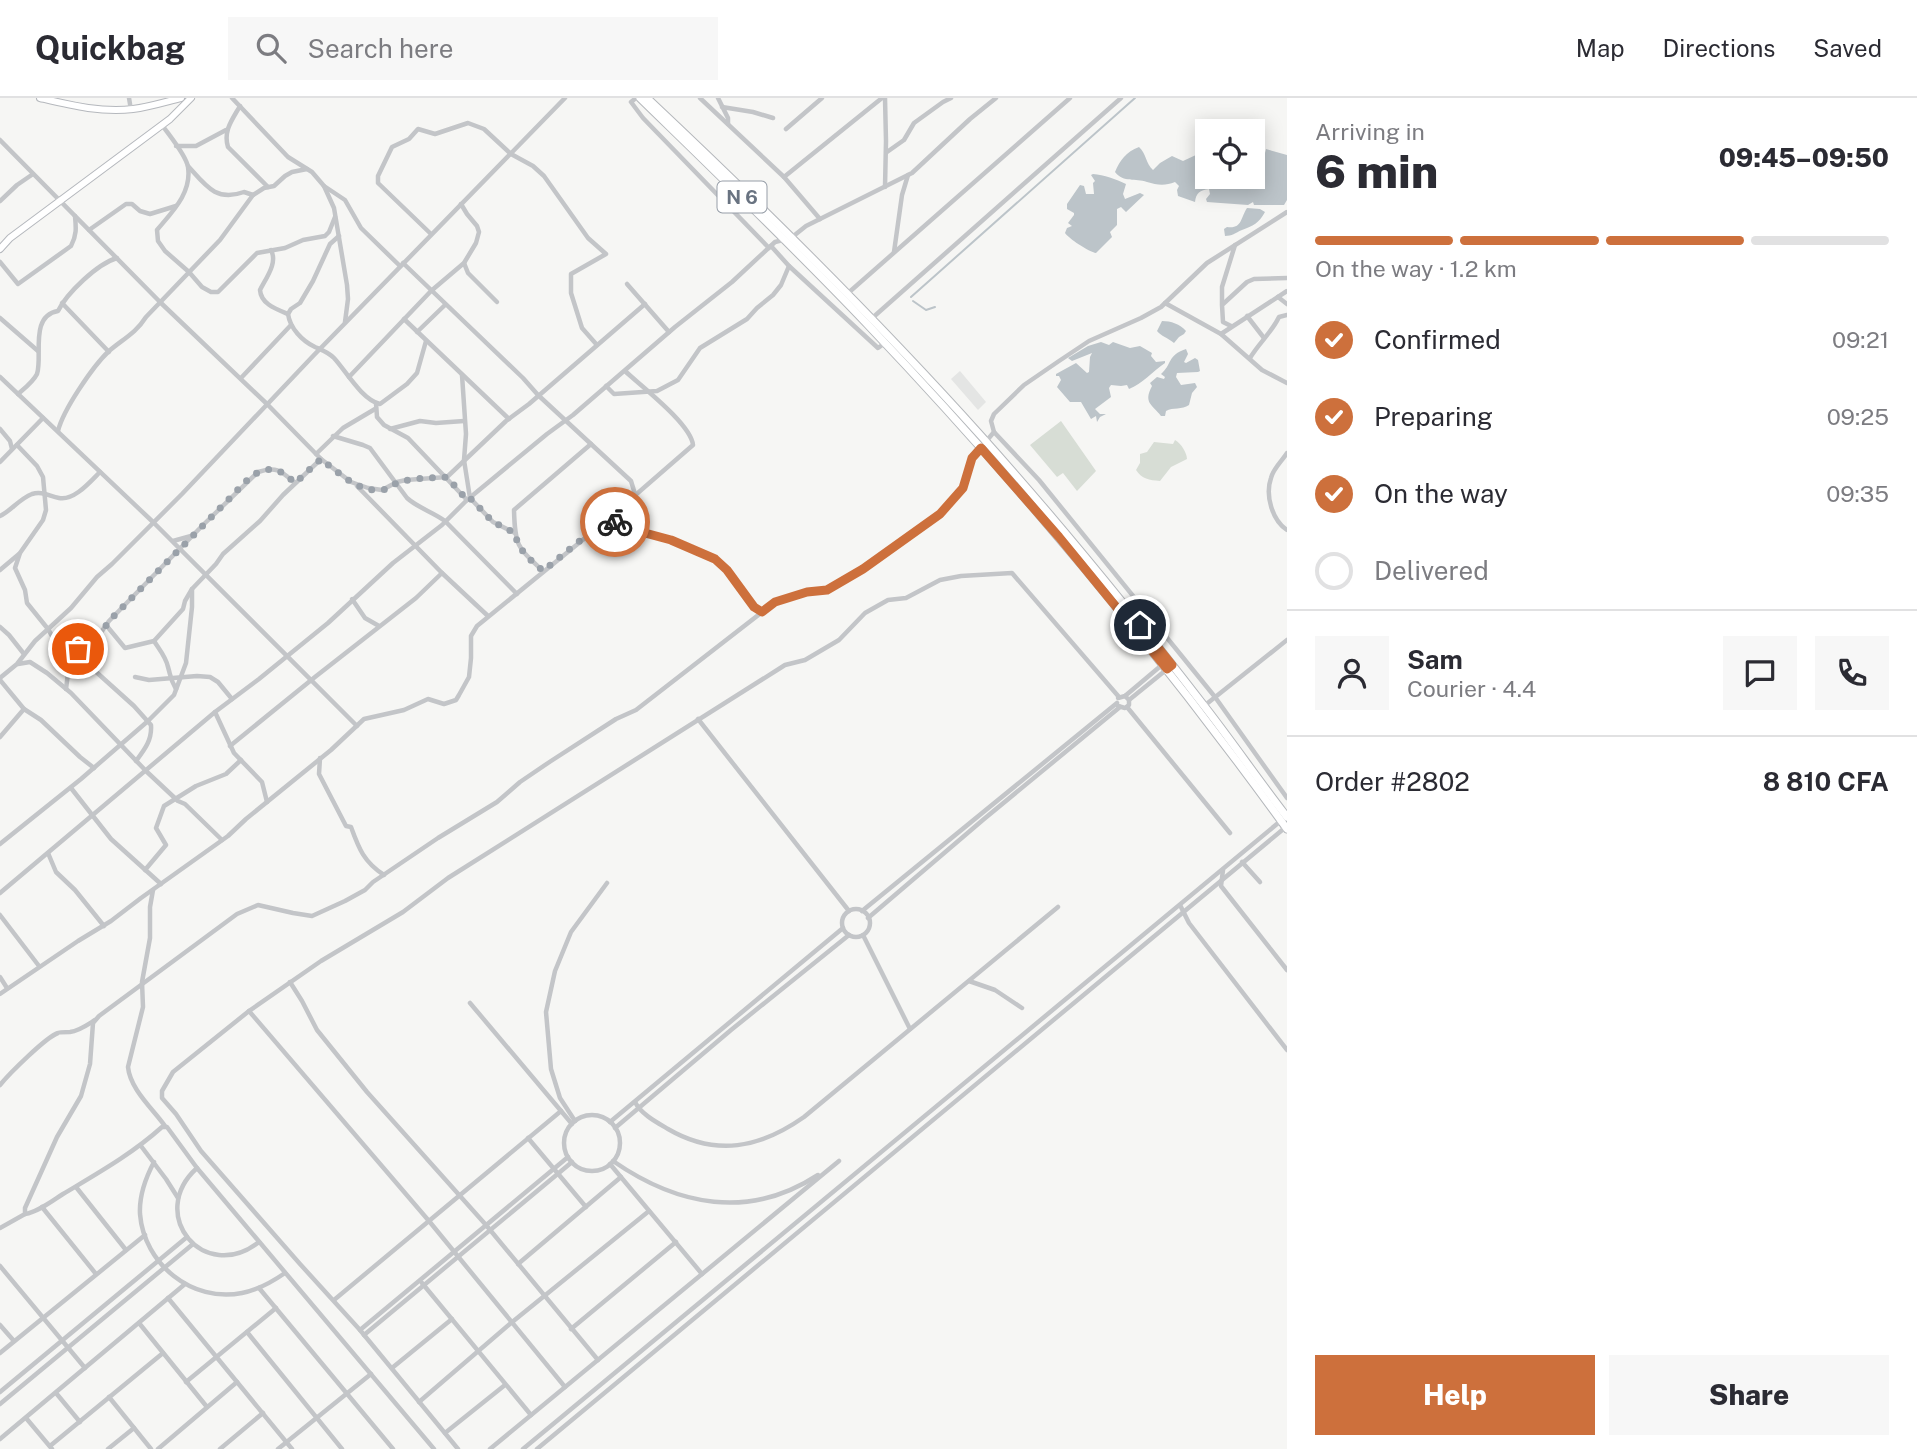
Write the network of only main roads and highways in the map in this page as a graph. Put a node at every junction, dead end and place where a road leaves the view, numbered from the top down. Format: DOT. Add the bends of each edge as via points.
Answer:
graph roads {
  1 [pos="638,98"];
  2 [pos="647,98"];
  3 [pos="789,239"];
  4 [pos="869,321"];
  5 [pos="983,445"];
  6 [pos="1167,665"];
  7 [pos="1286,823"];
  1 -- 3 [label="main road, N 6"];
  2 -- 3 [label="main road, N 6"];
  3 -- 4 [label="main road, N 6"];
  4 -- 5 [label="main road, N 6"];
  4 -- 5 [label="main road, N 6"];
  5 -- 6 [label="main road, N 6" via="1092,566"];
  6 -- 7 [label="main road, N 6"];
  6 -- 7 [label="main road, N 6" via="1204,706"];
}
